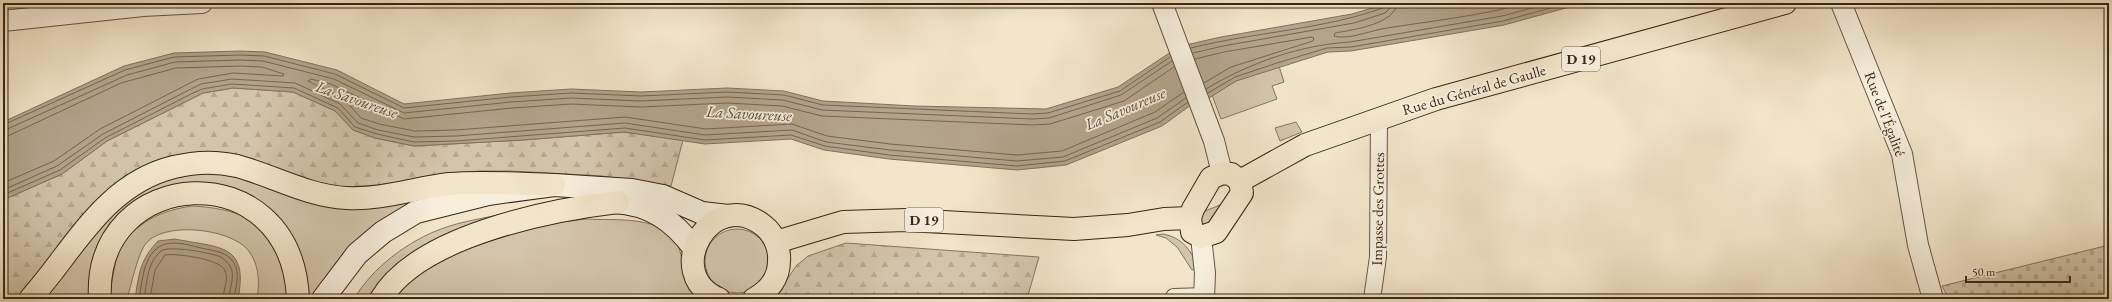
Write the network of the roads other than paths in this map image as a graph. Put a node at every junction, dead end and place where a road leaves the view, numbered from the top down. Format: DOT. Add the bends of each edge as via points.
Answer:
graph roads {
  1 [pos="202,3"];
  2 [pos="1162,3"];
  3 [pos="1785,3"];
  4 [pos="1840,3"];
  5 [pos="3,21"];
  6 [pos="1379,119"];
  7 [pos="1231,177"];
  8 [pos="554,185"];
  9 [pos="618,202"];
  10 [pos="728,216"];
  11 [pos="1190,218"];
  12 [pos="1201,237"];
  13 [pos="776,242"];
  14 [pos="694,248"];
  15 [pos="717,298"];
  16 [pos="757,298"];
  17 [pos="1204,298"];
  18 [pos="30,299"];
  19 [pos="100,299"];
  20 [pos="298,299"];
  21 [pos="323,299"];
  22 [pos="335,299"];
  23 [pos="380,299"];
  24 [pos="1173,299"];
  25 [pos="1372,299"];
  26 [pos="1933,299"];
  1 -- 5 [label="street" via="143,6"];
  2 -- 7 [label="street" via="1214,141"];
  3 -- 6 [label="main road, Rue du Général de Gaulle / D 19" via="1436,99"];
  4 -- 26 [label="street, Rue de l'Égalité" via="1902,154 1918,245"];
  6 -- 7 [label="main road, Rue du Général de Gaulle / D 19" via="1305,145"];
  6 -- 25 [label="street, Impasse des Grottes" via="1378,257"];
  7 -- 11 [label="main road, Rue du Général de Gaulle" via="1211,178"];
  7 -- 12 [label="main road" via="1242,193 1216,232"];
  8 -- 10 [label="main road" via="648,193 675,200 702,213"];
  8 -- 18 [label="main road" via="466,183 368,198 345,198 310,192 232,165 182,165 139,180 108,203"];
  8 -- 21 [label="main road" via="488,194 416,212 383,232 357,254"];
  9 -- 14 [label="main road" via="638,206 663,217 677,227"];
  9 -- 22 [label="main road" via="531,201 460,211 425,222 403,233 381,249 353,274"];
  9 -- 23 [label="main road" via="542,214 452,244 411,266 395,280"];
  10 -- 13 [label="main road" via="753,219 767,228"];
  10 -- 14 [label="main road" via="710,224 700,235"];
  11 -- 12 [label="main road" via="1192,232"];
  11 -- 13 [label="main road, D 19" via="1074,229 906,220 843,222"];
  12 -- 17 [label="street" via="1205,273"];
  13 -- 16 [label="main road" via="780,257 778,272 770,286"];
  14 -- 15 [label="main road" via="696,276 701,285"];
  17 -- 24 [label="street"];
  19 -- 20 [label="main road" via="101,274 105,261 110,246 124,226 139,212 157,201 174,195 203,193 239,201 269,222 281,237 292,260"];
}
